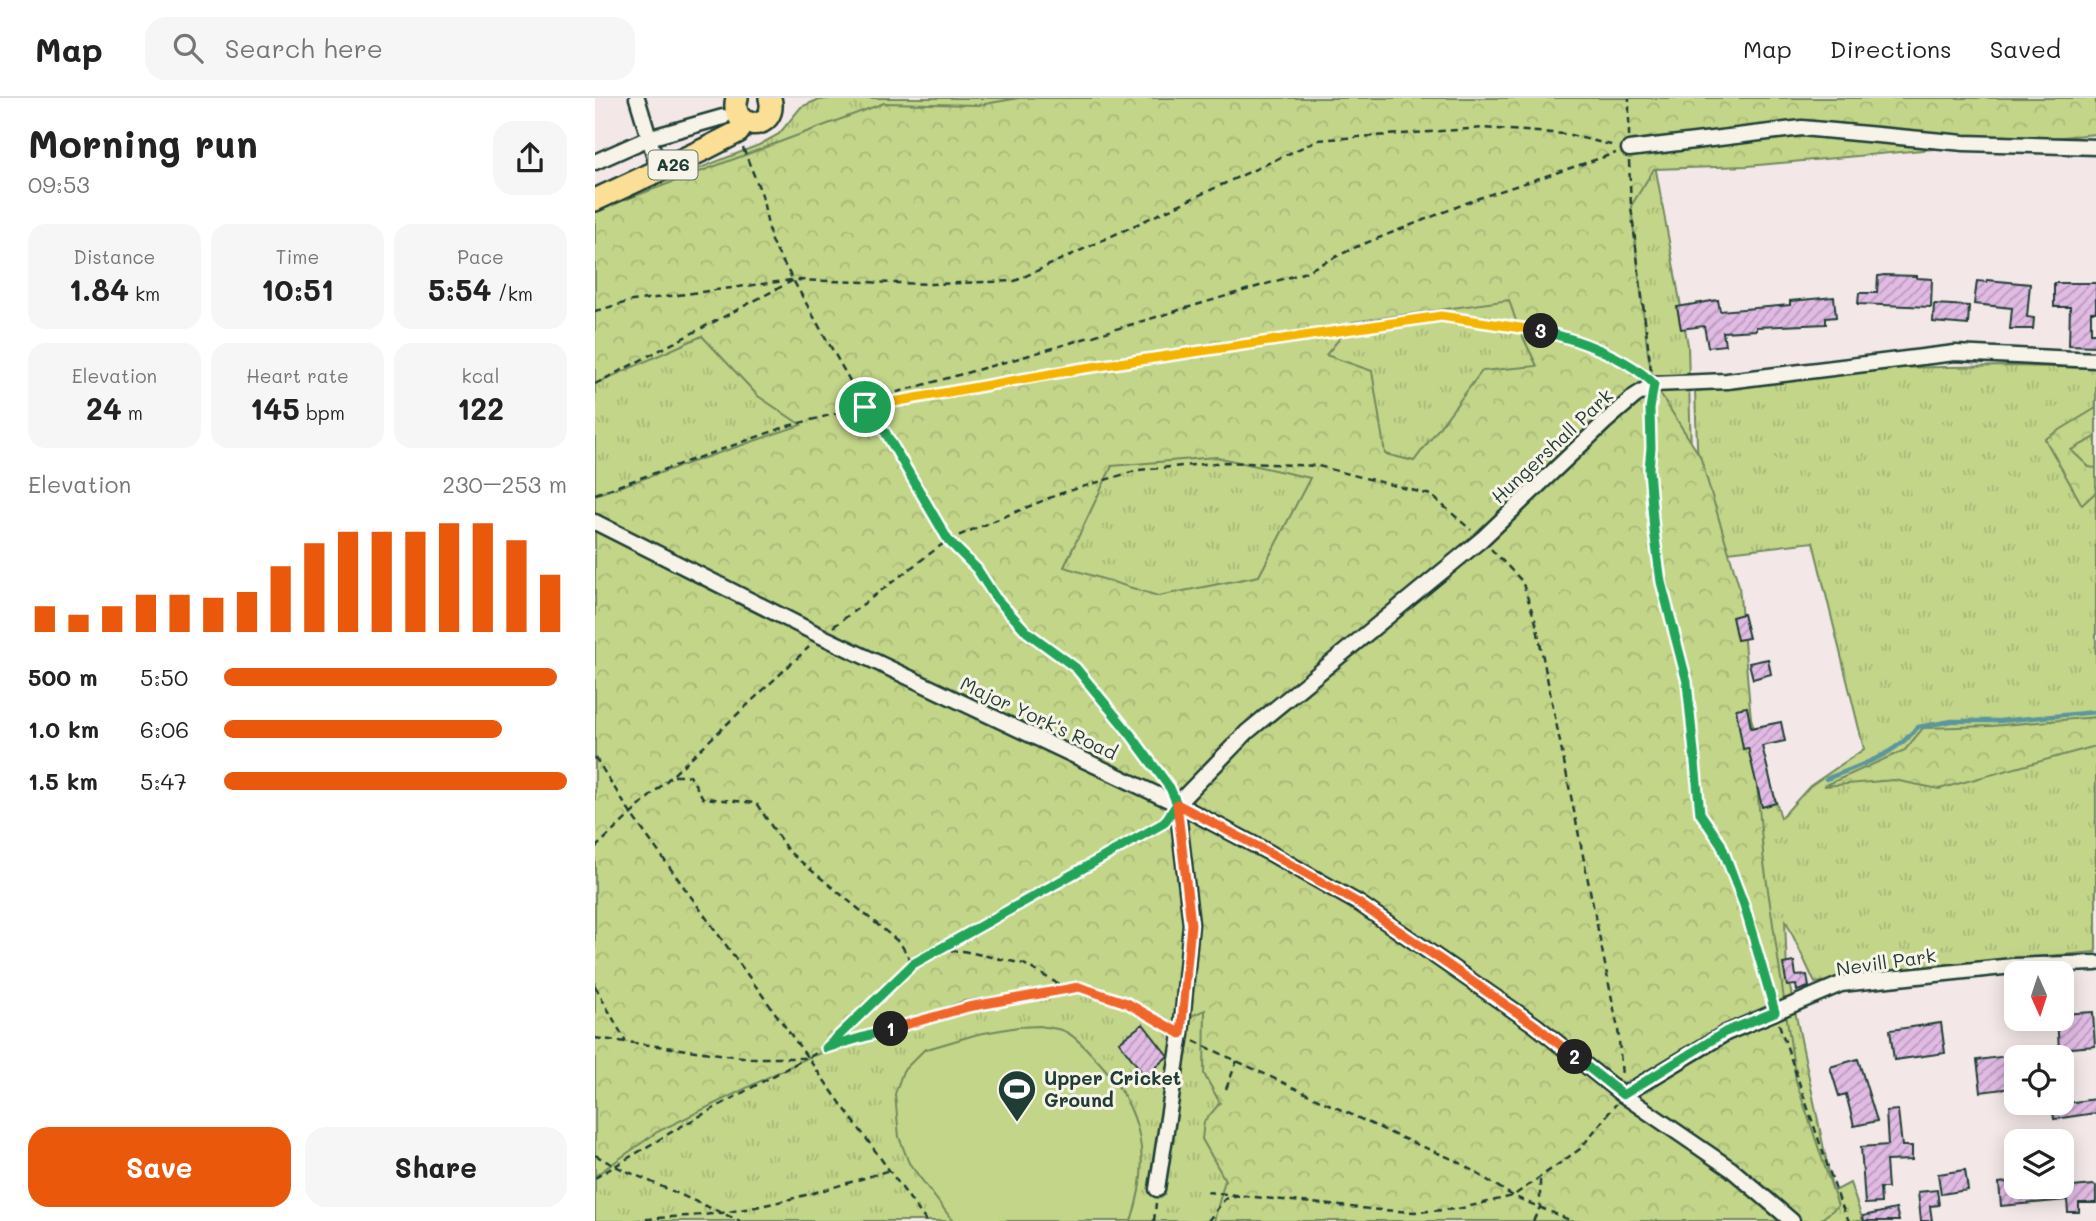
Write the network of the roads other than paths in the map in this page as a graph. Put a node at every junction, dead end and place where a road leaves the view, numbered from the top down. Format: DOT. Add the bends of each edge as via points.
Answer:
graph roads {
  1 [pos="637,98"];
  2 [pos="737,98"];
  3 [pos="771,98"];
  4 [pos="736,124"];
  5 [pos="649,138"];
  6 [pos="2096,147"];
  7 [pos="1629,149"];
  8 [pos="595,162"];
  9 [pos="659,172"];
  10 [pos="595,200"];
  11 [pos="2096,360"];
  12 [pos="595,522"];
  13 [pos="1177,804"];
  14 [pos="2096,963"];
  15 [pos="1623,1095"];
  16 [pos="1157,1189"];
  17 [pos="1792,1221"];
  1 -- 5 [label="street"];
  2 -- 4 [label="highway"];
  3 -- 4 [label="highway" via="771,111 763,121"];
  4 -- 5 [label="street"];
  4 -- 9 [label="highway, A26"];
  5 -- 8 [label="street"];
  5 -- 9 [label="street"];
  6 -- 7 [label="street" via="1964,143 1802,128"];
  9 -- 10 [label="highway, A26"];
  11 -- 13 [label="street, Hungershall Park" via="1955,353 1732,380 1654,384 1605,422 1482,539 1247,732"];
  12 -- 13 [label="street, Major York's Road" via="821,636"];
  13 -- 15 [label="street, Major York's Road" via="1360,904 1535,1025"];
  13 -- 16 [label="street" via="1191,924 1181,1034"];
  14 -- 15 [label="street, Nevill Park" via="2013,966 1841,984 1725,1032"];
  15 -- 17 [label="street, Major York's Road" via="1731,1169"];
}
